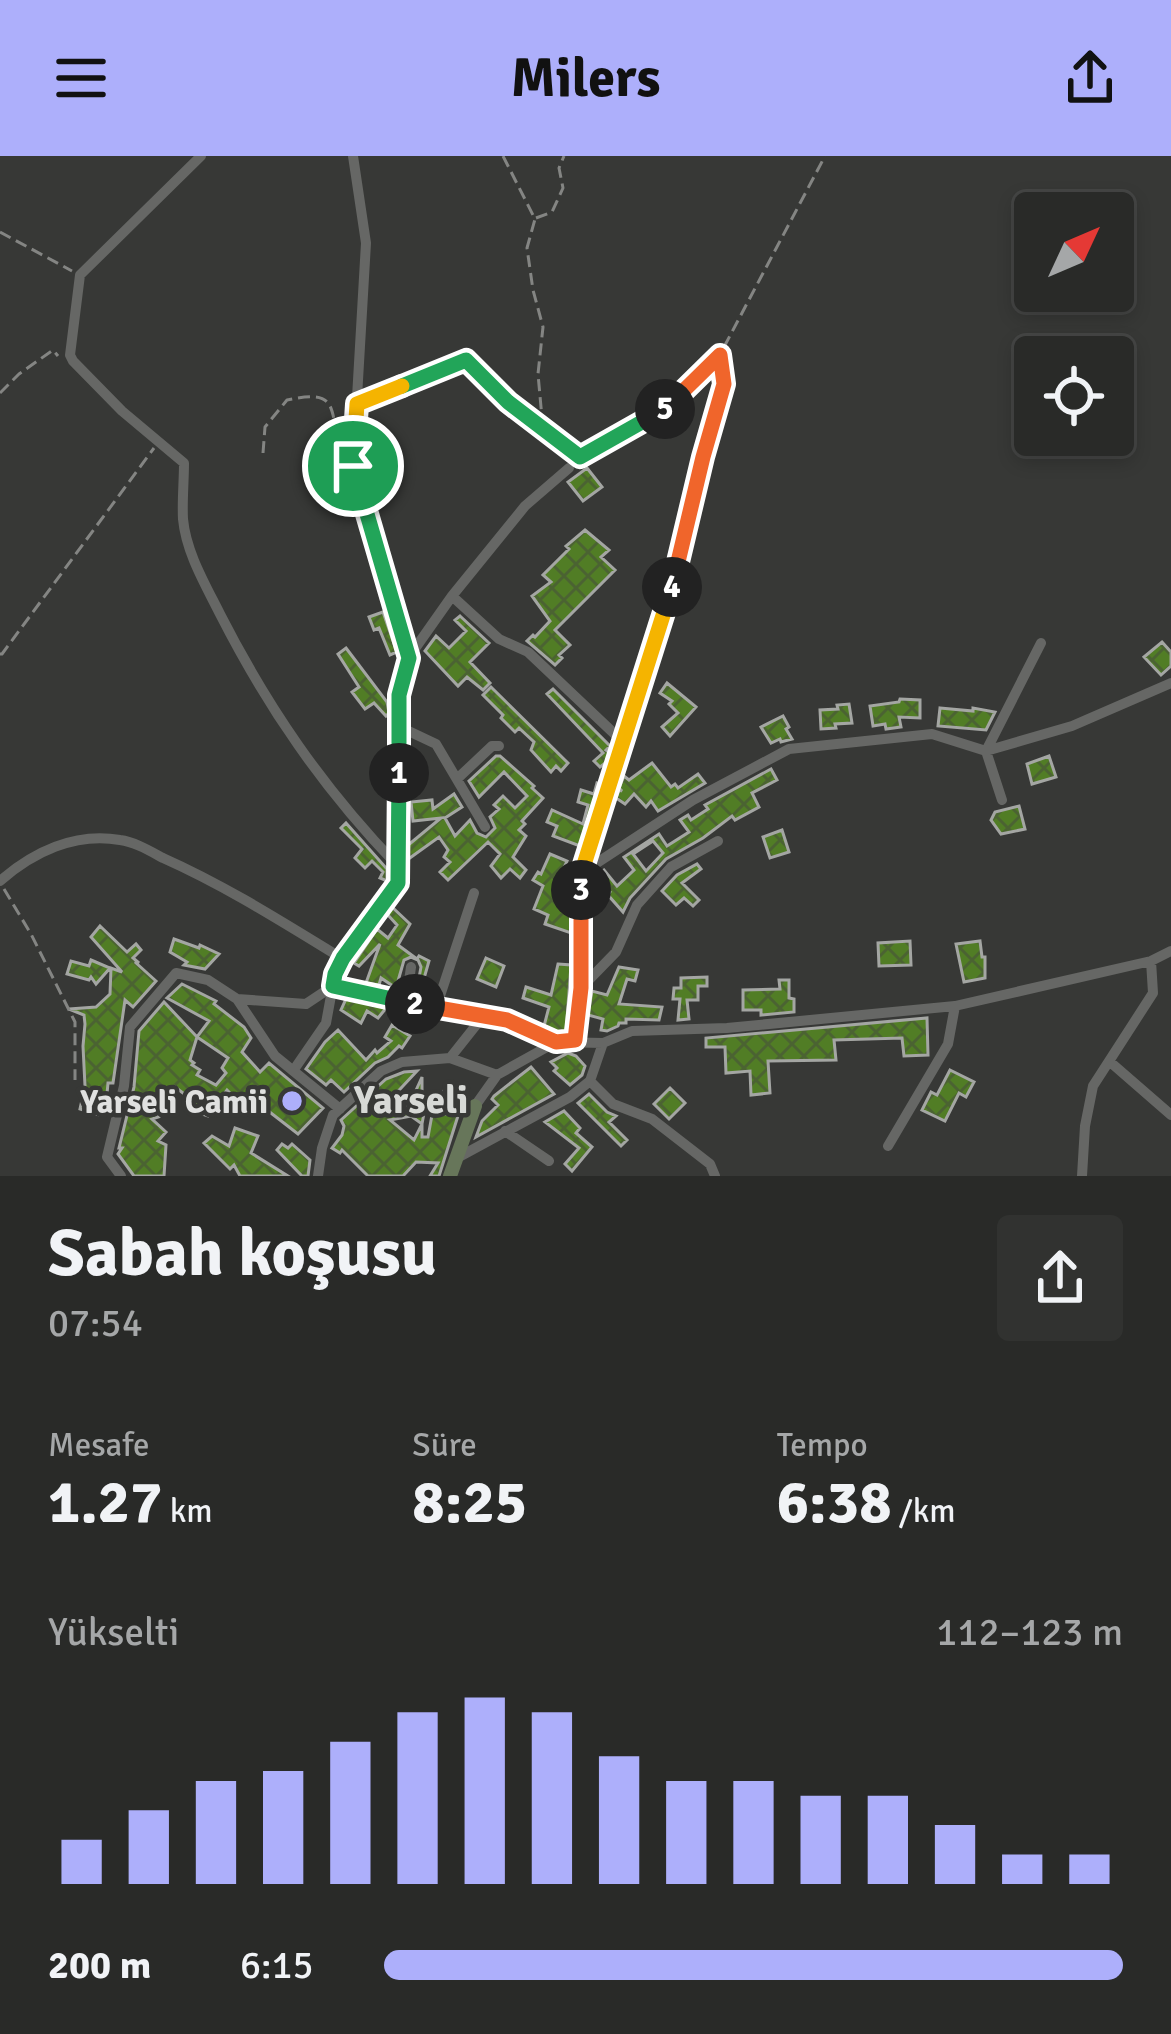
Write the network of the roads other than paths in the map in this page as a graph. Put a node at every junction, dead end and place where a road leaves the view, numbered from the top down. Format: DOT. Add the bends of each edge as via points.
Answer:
graph roads {
  1 [pos="201,156"];
  2 [pos="353,156"];
  3 [pos="720,355"];
  4 [pos="568,468"];
  5 [pos="452,596"];
  6 [pos="1041,643"];
  7 [pos="409,658"];
  8 [pos="1171,683"];
  9 [pos="400,727"];
  10 [pos="622,741"];
  11 [pos="499,746"];
  12 [pos="986,751"];
  13 [pos="458,778"];
  14 [pos="1002,800"];
  15 [pos="485,827"];
  16 [pos="718,841"];
  17 [pos="396,864"];
  18 [pos="581,874"];
  19 [pos="0,882"];
  20 [pos="474,893"];
  21 [pos="1171,951"];
  22 [pos="343,958"];
  23 [pos="1151,961"];
  24 [pos="411,967"];
  25 [pos="333,986"];
  26 [pos="581,988"];
  27 [pos="237,999"];
  28 [pos="955,1006"];
  29 [pos="436,1008"];
  30 [pos="486,1018"];
  31 [pos="575,1040"];
  32 [pos="556,1042"];
  33 [pos="603,1043"];
  34 [pos="450,1058"];
  35 [pos="1109,1061"];
  36 [pos="293,1071"];
  37 [pos="497,1075"];
  38 [pos="590,1081"];
  39 [pos="476,1106"];
  40 [pos="340,1108"];
  41 [pos="1171,1115"];
  42 [pos="505,1131"];
  43 [pos="888,1145"];
  44 [pos="457,1158"];
  45 [pos="549,1161"];
  46 [pos="121,1176"];
  47 [pos="318,1176"];
  48 [pos="450,1176"];
  49 [pos="715,1176"];
  50 [pos="1082,1176"];
  1 -- 17 [label="street" via="80,275 70,355 184,463 183,522 196,567 250,674 353,819"];
  2 -- 7 [label="street" via="366,243 353,466"];
  3 -- 10 [label="street" via="720,404 668,608"];
  4 -- 5 [label="street" via="525,506"];
  5 -- 7 [label="street"];
  5 -- 10 [label="street" via="499,639 528,652"];
  6 -- 12 [label="street"];
  7 -- 9 [label="street"];
  8 -- 12 [label="street" via="1072,726"];
  9 -- 13 [label="street" via="436,744"];
  9 -- 17 [label="street"];
  10 -- 18 [label="street"];
  11 -- 13 [label="street"];
  12 -- 14 [label="street"];
  12 -- 18 [label="street" via="932,734 789,748"];
  13 -- 15 [label="street"];
  16 -- 26 [label="street" via="671,867 637,905 616,952"];
  17 -- 22 [label="street" via="398,883"];
  18 -- 26 [label="street"];
  19 -- 22 [label="street" via="61,843 124,840 214,880"];
  20 -- 29 [label="street"];
  21 -- 23 [label="street"];
  22 -- 25 [label="street"];
  23 -- 28 [label="street"];
  23 -- 35 [label="street" via="1153,992"];
  24 -- 29 [label="street" via="409,981"];
  25 -- 27 [label="street" via="306,1004"];
  25 -- 29 [label="street"];
  25 -- 36 [label="street" via="326,1023"];
  26 -- 31 [label="street"];
  27 -- 36 [label="street"];
  27 -- 46 [label="street" via="208,980 176,974 130,1028 107,1156"];
  28 -- 33 [label="street" via="632,1030"];
  28 -- 43 [label="street" via="948,1044"];
  29 -- 30 [label="street"];
  30 -- 32 [label="street"];
  30 -- 34 [label="street"];
  31 -- 32 [label="street"];
  31 -- 33 [label="street"];
  32 -- 37 [label="street"];
  33 -- 38 [label="street"];
  34 -- 37 [label="street"];
  34 -- 40 [label="street" via="381,1071"];
  35 -- 41 [label="street"];
  35 -- 50 [label="street" via="1094,1086"];
  36 -- 40 [label="street"];
  37 -- 39 [label="street"];
  38 -- 42 [label="street"];
  38 -- 49 [label="street" via="613,1104 652,1119"];
  39 -- 44 [label="street"];
  40 -- 47 [label="street"];
  42 -- 44 [label="street"];
  42 -- 45 [label="street"];
  44 -- 48 [label="street"];
}
